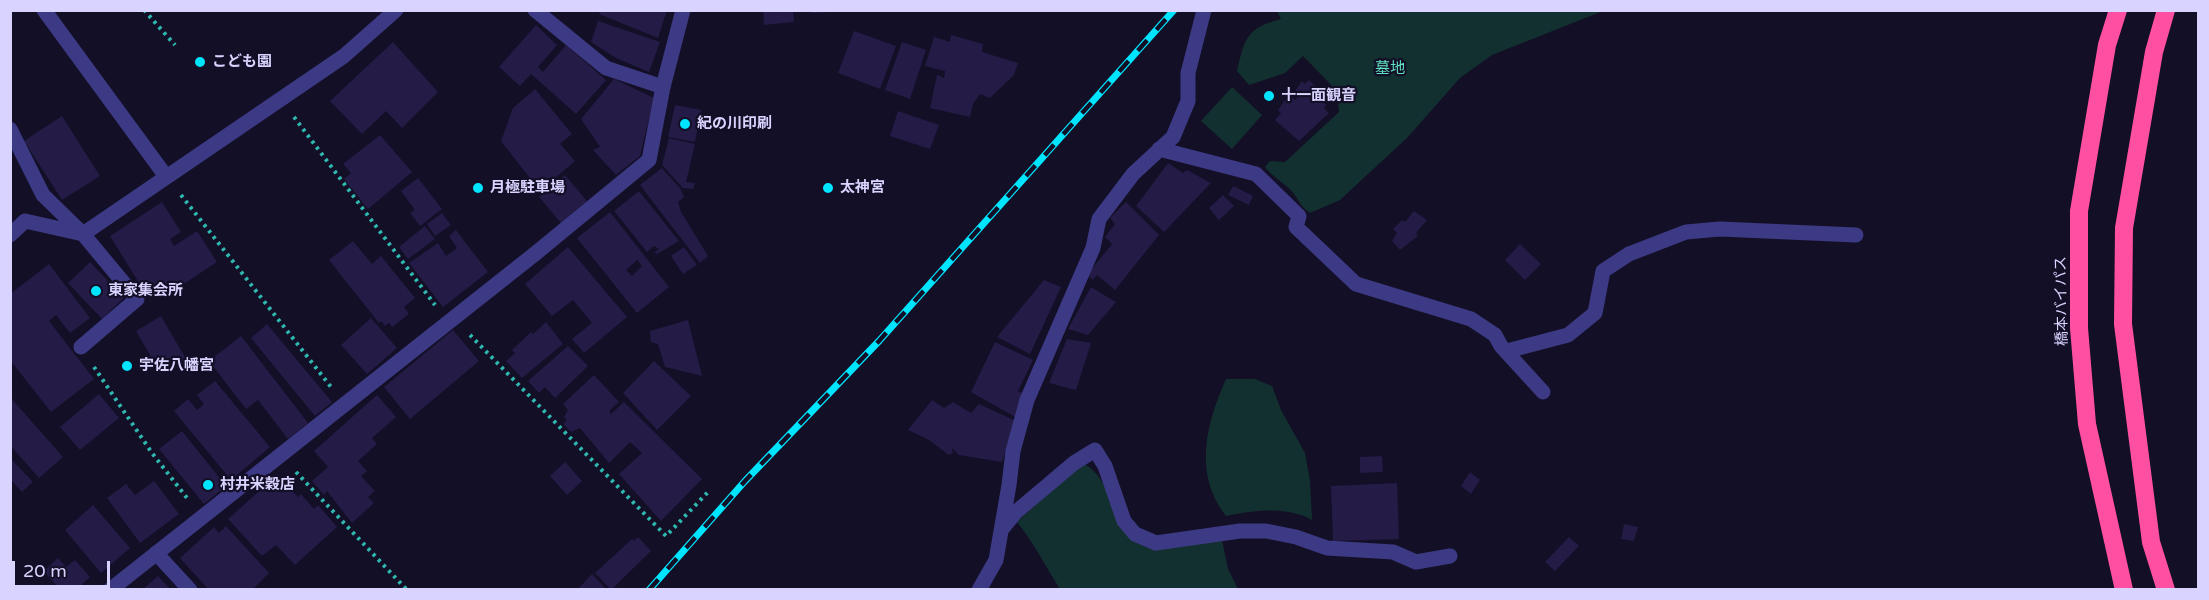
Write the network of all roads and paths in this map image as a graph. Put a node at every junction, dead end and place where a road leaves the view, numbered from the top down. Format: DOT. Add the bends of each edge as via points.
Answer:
graph roads {
  1 [pos="44,10"];
  2 [pos="144,10"];
  3 [pos="396,10"];
  4 [pos="535,10"];
  5 [pos="683,10"];
  6 [pos="1204,10"];
  7 [pos="2118,10"];
  8 [pos="2166,10"];
  9 [pos="175,45"];
  10 [pos="663,87"];
  11 [pos="280,100"];
  12 [pos="10,129"];
  13 [pos="1159,149"];
  14 [pos="165,175"];
  15 [pos="83,234"];
  16 [pos="10,235"];
  17 [pos="1856,235"];
  18 [pos="453,318"];
  19 [pos="81,347"];
  20 [pos="1506,351"];
  21 [pos="1543,392"];
  22 [pos="345,404"];
  23 [pos="281,456"];
  24 [pos="709,491"];
  25 [pos="202,517"];
  26 [pos="1002,529"];
  27 [pos="156,553"];
  28 [pos="1450,556"];
  29 [pos="110,590"];
  30 [pos="190,590"];
  31 [pos="407,590"];
  32 [pos="979,590"];
  33 [pos="2124,590"];
  34 [pos="2166,590"];
  1 -- 14 [label="street"];
  2 -- 9 [label="path"];
  3 -- 11 [label="street" via="344,56"];
  4 -- 10 [label="street" via="606,68"];
  5 -- 10 [label="street"];
  6 -- 13 [label="street" via="1188,73 1188,101 1173,137"];
  7 -- 33 [label="highway, 橋本バイパス" via="2107,45 2079,211 2079,328 2087,424"];
  8 -- 34 [label="highway" via="2154,52 2124,228 2123,324 2151,542"];
  10 -- 18 [label="street" via="649,160"];
  11 -- 14 [label="street"];
  11 -- 18 [label="path" via="438,309"];
  12 -- 15 [label="street" via="43,195"];
  13 -- 20 [label="street" via="1256,174 1299,216 1296,227 1356,284 1471,319 1495,335"];
  13 -- 26 [label="street" via="1133,174 1099,219 1093,248 1027,400 1013,451"];
  14 -- 15 [label="street"];
  14 -- 22 [label="path"];
  15 -- 16 [label="street" via="25,221"];
  15 -- 19 [label="street" via="137,299"];
  17 -- 20 [label="street" via="1720,229 1686,232 1629,254 1602,271 1595,313 1568,335"];
  18 -- 22 [label="street"];
  18 -- 24 [label="path" via="666,536"];
  19 -- 25 [label="path" via="152,453"];
  20 -- 21 [label="street"];
  22 -- 23 [label="street"];
  23 -- 25 [label="street"];
  23 -- 31 [label="path"];
  25 -- 27 [label="street"];
  26 -- 28 [label="street" via="1016,512 1095,450 1105,466 1124,521 1135,534 1156,543 1266,531 1327,548 1393,552 1416,561"];
  26 -- 32 [label="street" via="996,560"];
  27 -- 29 [label="street"];
  27 -- 30 [label="street"];
}
